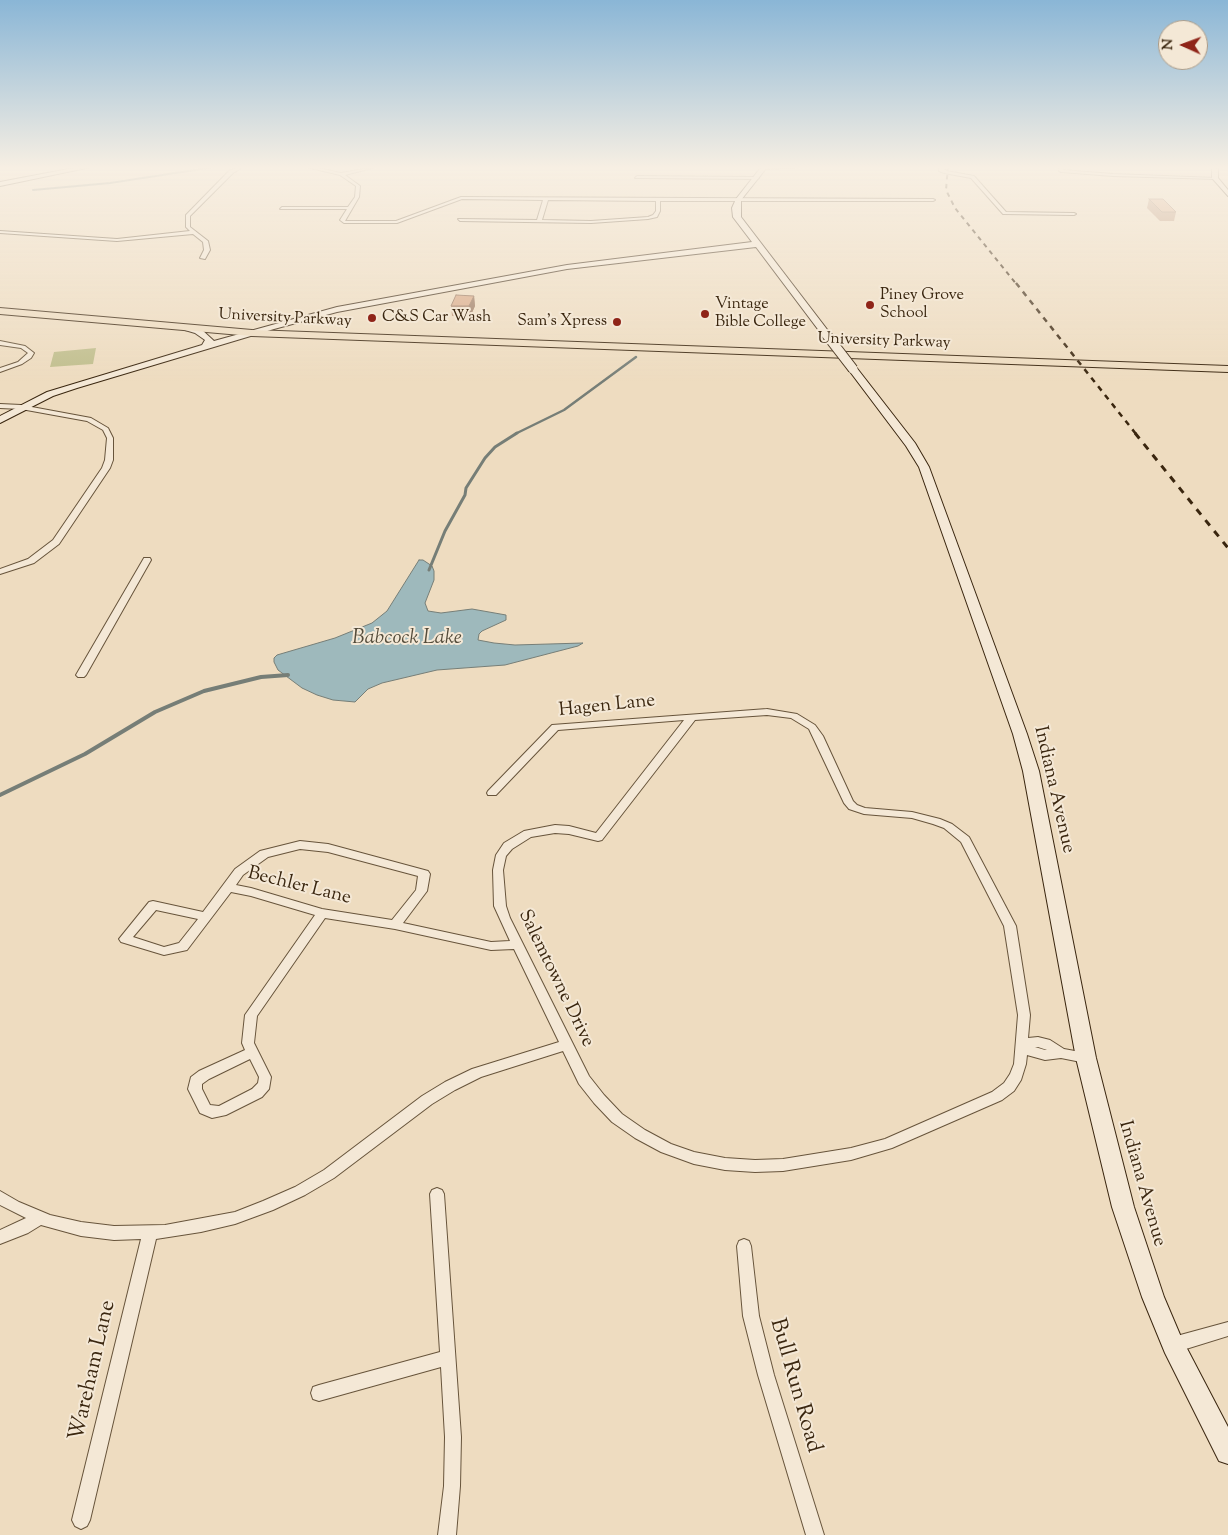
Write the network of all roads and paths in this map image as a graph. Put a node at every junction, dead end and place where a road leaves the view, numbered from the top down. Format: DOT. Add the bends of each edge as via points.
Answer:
graph roads {
  1 [pos="82,238"];
  2 [pos="140,238"];
  3 [pos="201,238"];
  4 [pos="753,238"];
  5 [pos="758,244"];
  6 [pos="203,258"];
  7 [pos="0,304"];
  8 [pos="0,311"];
  9 [pos="271,327"];
  10 [pos="188,328"];
  11 [pos="252,333"];
  12 [pos="0,343"];
  13 [pos="205,347"];
  14 [pos="1228,361"];
  15 [pos="1228,369"];
  16 [pos="0,370"];
  17 [pos="0,406"];
  18 [pos="21,407"];
  19 [pos="0,420"];
  20 [pos="147,560"];
  21 [pos="0,572"];
  22 [pos="82,675"];
  23 [pos="692,717"];
  24 [pos="492,794"];
  25 [pos="228,888"];
  26 [pos="322,913"];
  27 [pos="206,917"];
  28 [pos="395,925"];
  29 [pos="518,945"];
  30 [pos="1025,1043"];
  31 [pos="566,1045"];
  32 [pos="252,1052"];
  33 [pos="1086,1058"];
  34 [pos="437,1194"];
  35 [pos="0,1197"];
  36 [pos="39,1218"];
  37 [pos="150,1233"];
  38 [pos="0,1237"];
  39 [pos="744,1246"];
  40 [pos="1228,1329"];
  41 [pos="1173,1345"];
  42 [pos="447,1358"];
  43 [pos="319,1393"];
  44 [pos="1228,1452"];
  45 [pos="82,1520"];
  46 [pos="447,1535"];
  47 [pos="815,1535"];
  1 -- 2 [label="street"];
  3 -- 6 [label="street" via="207,250"];
  4 -- 5 [label="main road, Indiana Avenue"];
  5 -- 9 [label="main road" via="559,268 337,310"];
  5 -- 33 [label="main road, Indiana Avenue, bridge" via="911,445 924,467 1031,771"];
  7 -- 9 [label="main road, University Parkway"];
  8 -- 10 [label="main road, University Parkway"];
  9 -- 11 [label="main road"];
  9 -- 14 [label="main road, University Parkway"];
  10 -- 11 [label="main road, University Parkway"];
  10 -- 13 [label="main road" via="209,338"];
  11 -- 13 [label="main road"];
  11 -- 15 [label="main road, University Parkway"];
  12 -- 16 [label="street" via="23,347 31,353 20,364"];
  13 -- 18 [label="main road" via="74,386"];
  17 -- 18 [label="street"];
  18 -- 19 [label="main road"];
  18 -- 21 [label="street" via="85,418 100,424 108,432 109,460 56,542 31,561"];
  20 -- 22 [label="street"];
  23 -- 24 [label="street, Hagen Lane" via="555,727"];
  23 -- 29 [label="street, Salemtowne Drive" via="598,837 569,830 541,830 508,846 498,864 500,906"];
  23 -- 30 [label="street, Salemtowne Drive" via="766,712 799,718 818,736 852,807 936,821 965,840 1010,926 1024,1007"];
  25 -- 26 [label="street, Bechler Lane"];
  25 -- 27 [label="street"];
  25 -- 28 [label="street, Bechler Lane" via="239,872 264,854 300,845 328,848 424,874 421,891"];
  26 -- 28 [label="street, Bechler Lane"];
  26 -- 32 [label="street" via="251,1015 248,1043"];
  27 -- 27 [label="street" via="183,947 164,951 125,939 154,905"];
  28 -- 29 [label="street, Bechler Lane" via="490,946"];
  29 -- 31 [label="street, Salemtowne Drive"];
  30 -- 31 [label="street, Salemtowne Drive" via="1016,1076 1009,1087 997,1096 887,1144 851,1154 755,1166 694,1158 640,1134 617,1118 599,1099 584,1080"];
  30 -- 33 [label="street" via="1031,1051 1045,1055 1061,1053"];
  31 -- 37 [label="street" via="450,1086 329,1174 268,1206 201,1226"];
  32 -- 32 [label="street" via="265,1077 264,1085 257,1093 221,1111 205,1109 195,1089 196,1082"];
  33 -- 41 [label="main road, Indiana Avenue" via="1123,1207"];
  34 -- 42 [label="street"];
  35 -- 36 [label="street"];
  36 -- 37 [label="street" via="81,1229"];
  36 -- 38 [label="street"];
  37 -- 45 [label="street, Wareham Lane"];
  39 -- 47 [label="street, Bull Run Road" via="751,1316"];
  40 -- 41 [label="street"];
  41 -- 44 [label="main road, Indiana Avenue"];
  42 -- 43 [label="street"];
  42 -- 46 [label="street" via="453,1437"];
}
